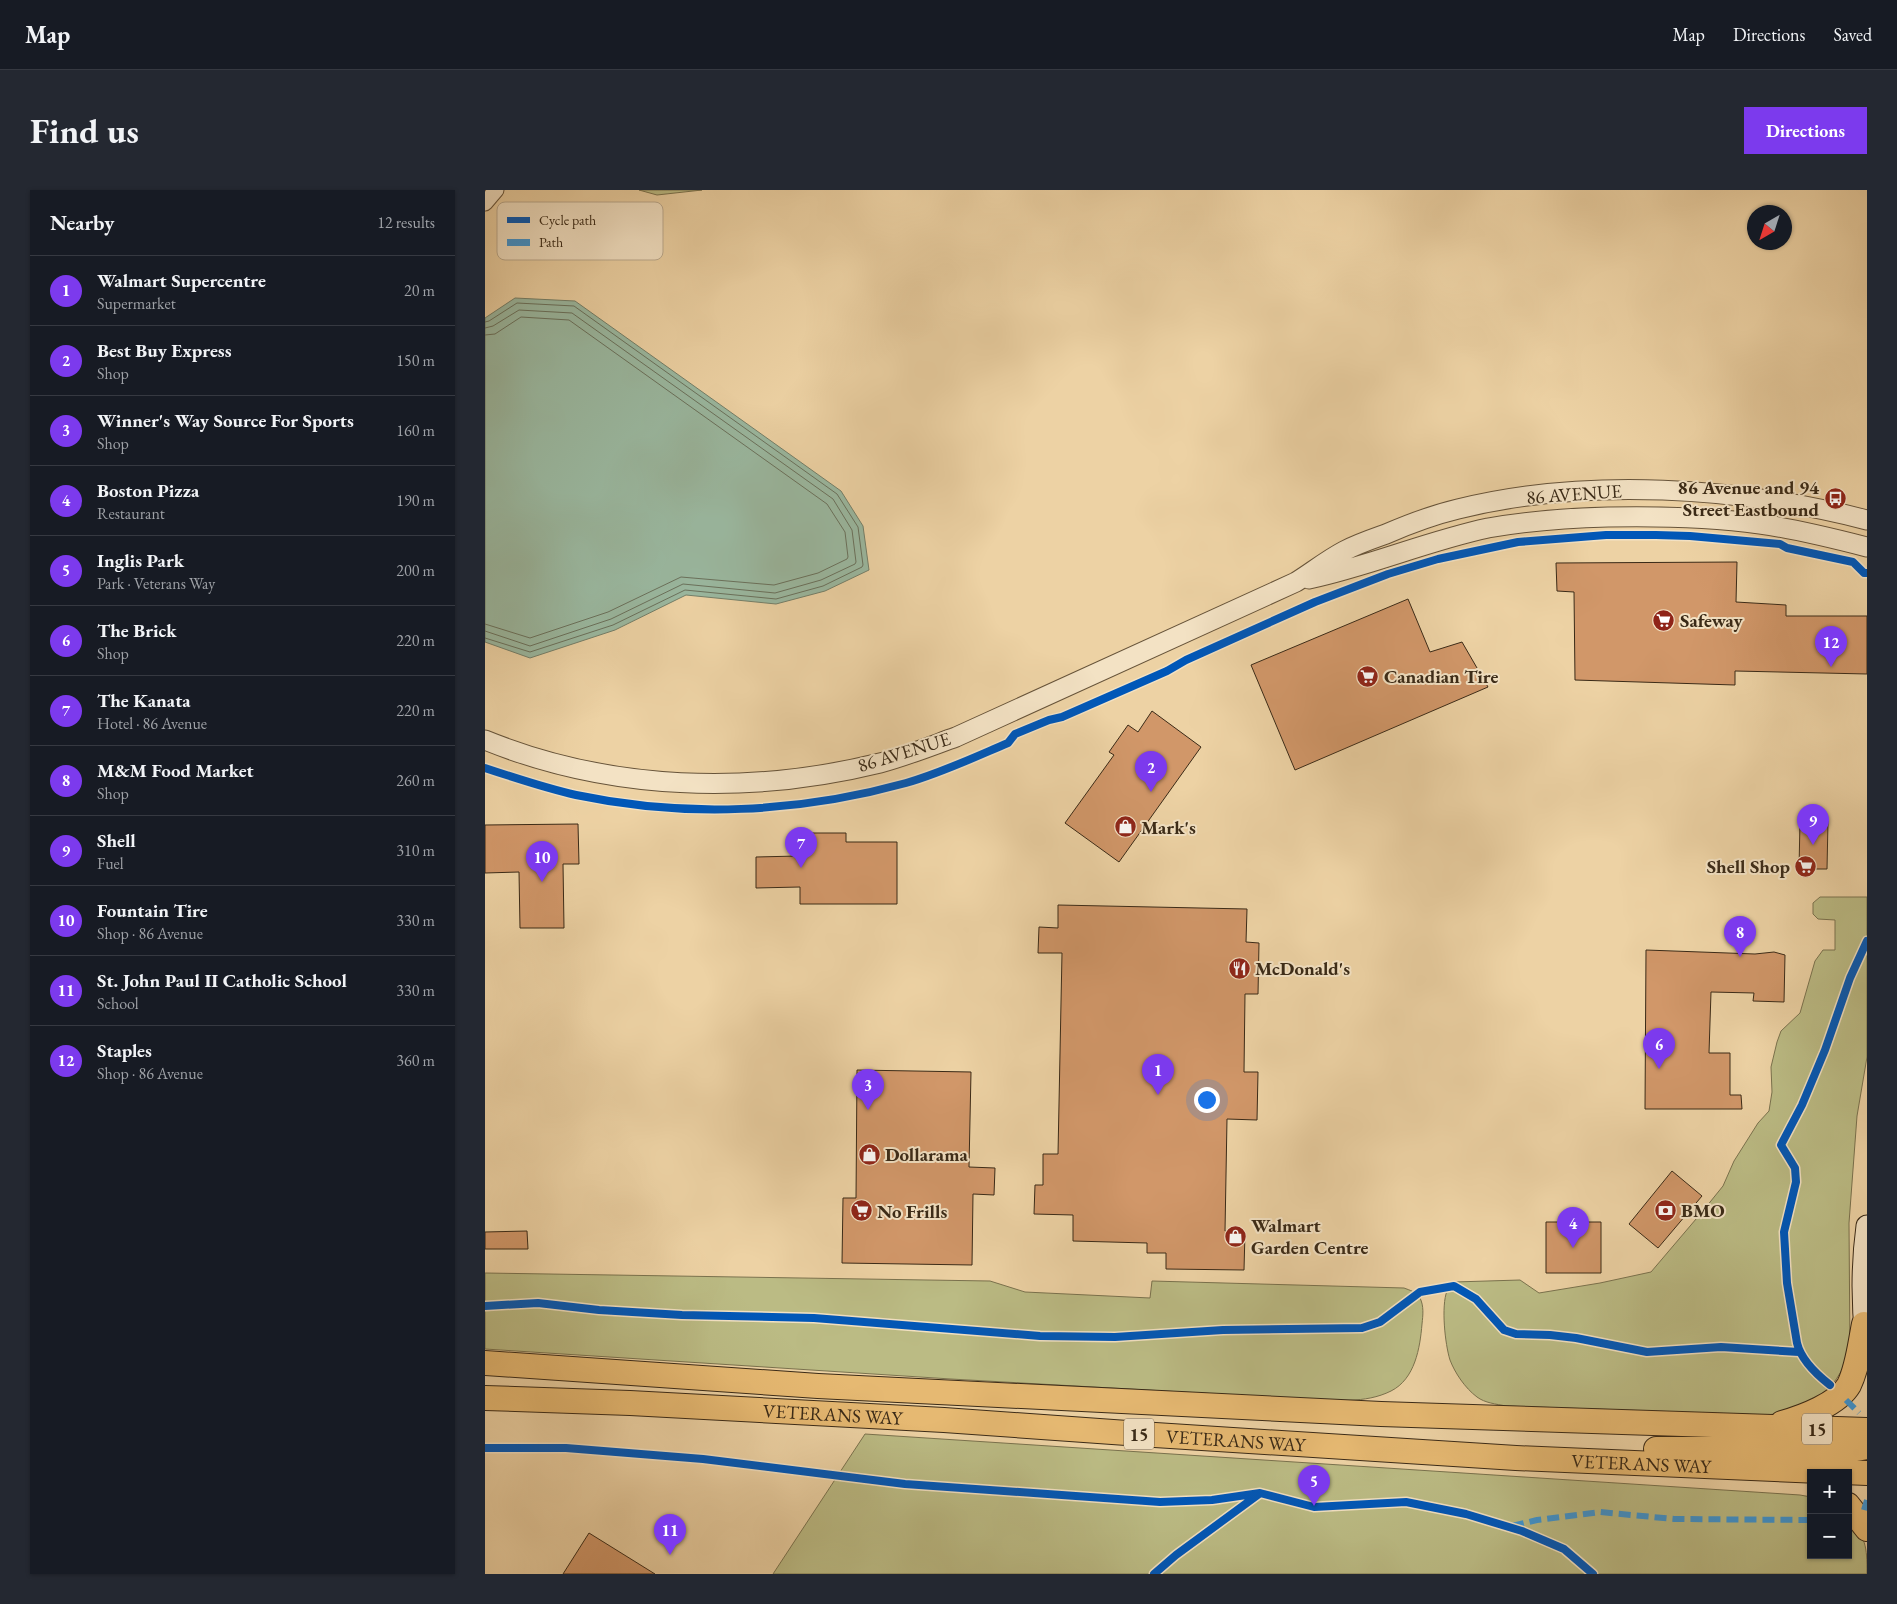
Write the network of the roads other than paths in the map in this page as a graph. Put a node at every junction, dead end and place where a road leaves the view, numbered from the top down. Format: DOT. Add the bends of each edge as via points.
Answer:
graph roads {
  1 [pos="496,190"];
  2 [pos="485,203"];
  3 [pos="1867,520"];
  4 [pos="1867,547"];
  5 [pos="1296,582"];
  6 [pos="485,740"];
  7 [pos="1867,1226"];
  8 [pos="1864,1324"];
  9 [pos="1867,1354"];
  10 [pos="485,1356"];
  11 [pos="485,1364"];
  12 [pos="541,1367"];
  13 [pos="485,1398"];
  14 [pos="1768,1428"];
  15 [pos="1867,1430"];
  16 [pos="1867,1447"];
  17 [pos="1516,1458"];
  18 [pos="1867,1473"];
  19 [pos="1802,1475"];
  20 [pos="1852,1510"];
  21 [pos="1867,1529"];
  1 -- 2 [label="street"];
  3 -- 5 [label="street, 86 AVENUE" via="1797,504 1672,490 1516,498 1456,509 1420,520 1343,551"];
  4 -- 5 [label="street, 86 AVENUE" via="1791,529 1713,518 1587,518 1517,523 1487,529"];
  5 -- 6 [label="street, 86 AVENUE" via="956,736 915,753 838,772 750,783 666,782 575,768"];
  7 -- 8 [label="main road"];
  8 -- 9 [label="main road"];
  8 -- 14 [label="main road" via="1856,1366 1848,1386 1833,1401 1802,1418"];
  10 -- 12 [label="main road"];
  11 -- 12 [label="main road, VETERANS WAY / 15"];
  12 -- 14 [label="main road, VETERANS WAY / 15" via="857,1388 1381,1414"];
  13 -- 17 [label="main road, VETERANS WAY / 15" via="934,1419"];
  14 -- 15 [label="main road, VETERANS WAY / 15"];
  16 -- 17 [label="main road" via="1543,1449"];
  17 -- 19 [label="main road, VETERANS WAY / 15"];
  18 -- 19 [label="main road, VETERANS WAY / 15"];
  20 -- 21 [label="main road"];
}
